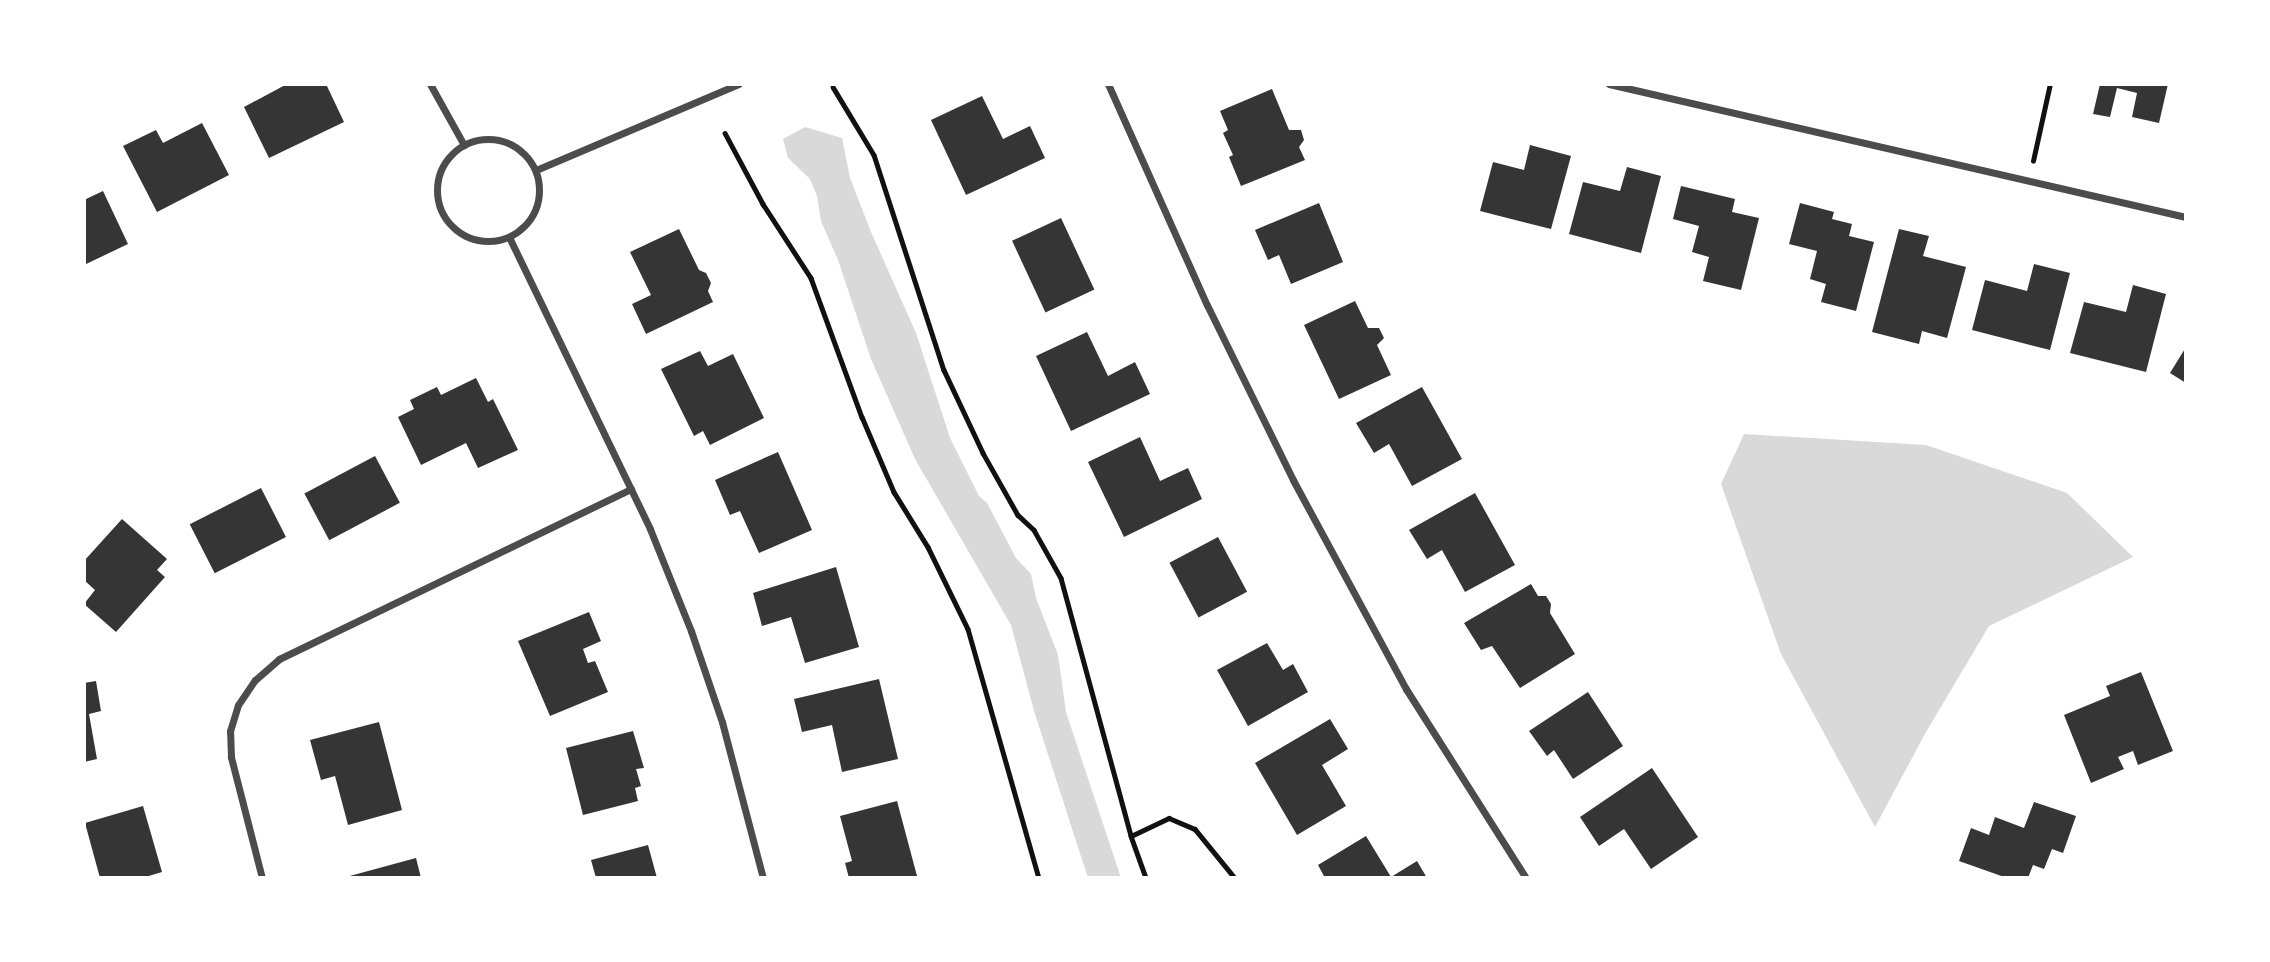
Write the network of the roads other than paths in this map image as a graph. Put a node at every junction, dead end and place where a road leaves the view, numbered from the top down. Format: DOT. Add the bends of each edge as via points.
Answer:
graph roads {
  1 [pos="430,84"];
  2 [pos="739,84"];
  3 [pos="1108,84"];
  4 [pos="1609,84"];
  5 [pos="464,145"];
  6 [pos="536,170"];
  7 [pos="2186,216"];
  8 [pos="509,237"];
  9 [pos="631,489"];
  10 [pos="262,878"];
  11 [pos="763,878"];
  12 [pos="1526,878"];
  1 -- 5 [label="street"];
  2 -- 6 [label="street"];
  3 -- 12 [label="street" via="1224,341 1336,564 1406,689"];
  4 -- 7 [label="street"];
  5 -- 6 [label="street" via="482,138 513,145"];
  5 -- 8 [label="street" via="443,164 437,180 441,212 464,235 479,241"];
  6 -- 8 [label="street" via="538,198 533,213"];
  8 -- 9 [label="street"];
  9 -- 10 [label="street" via="279,659 255,680 238,705 230,732 231,757"];
  9 -- 11 [label="street" via="691,631 722,722"];
}
